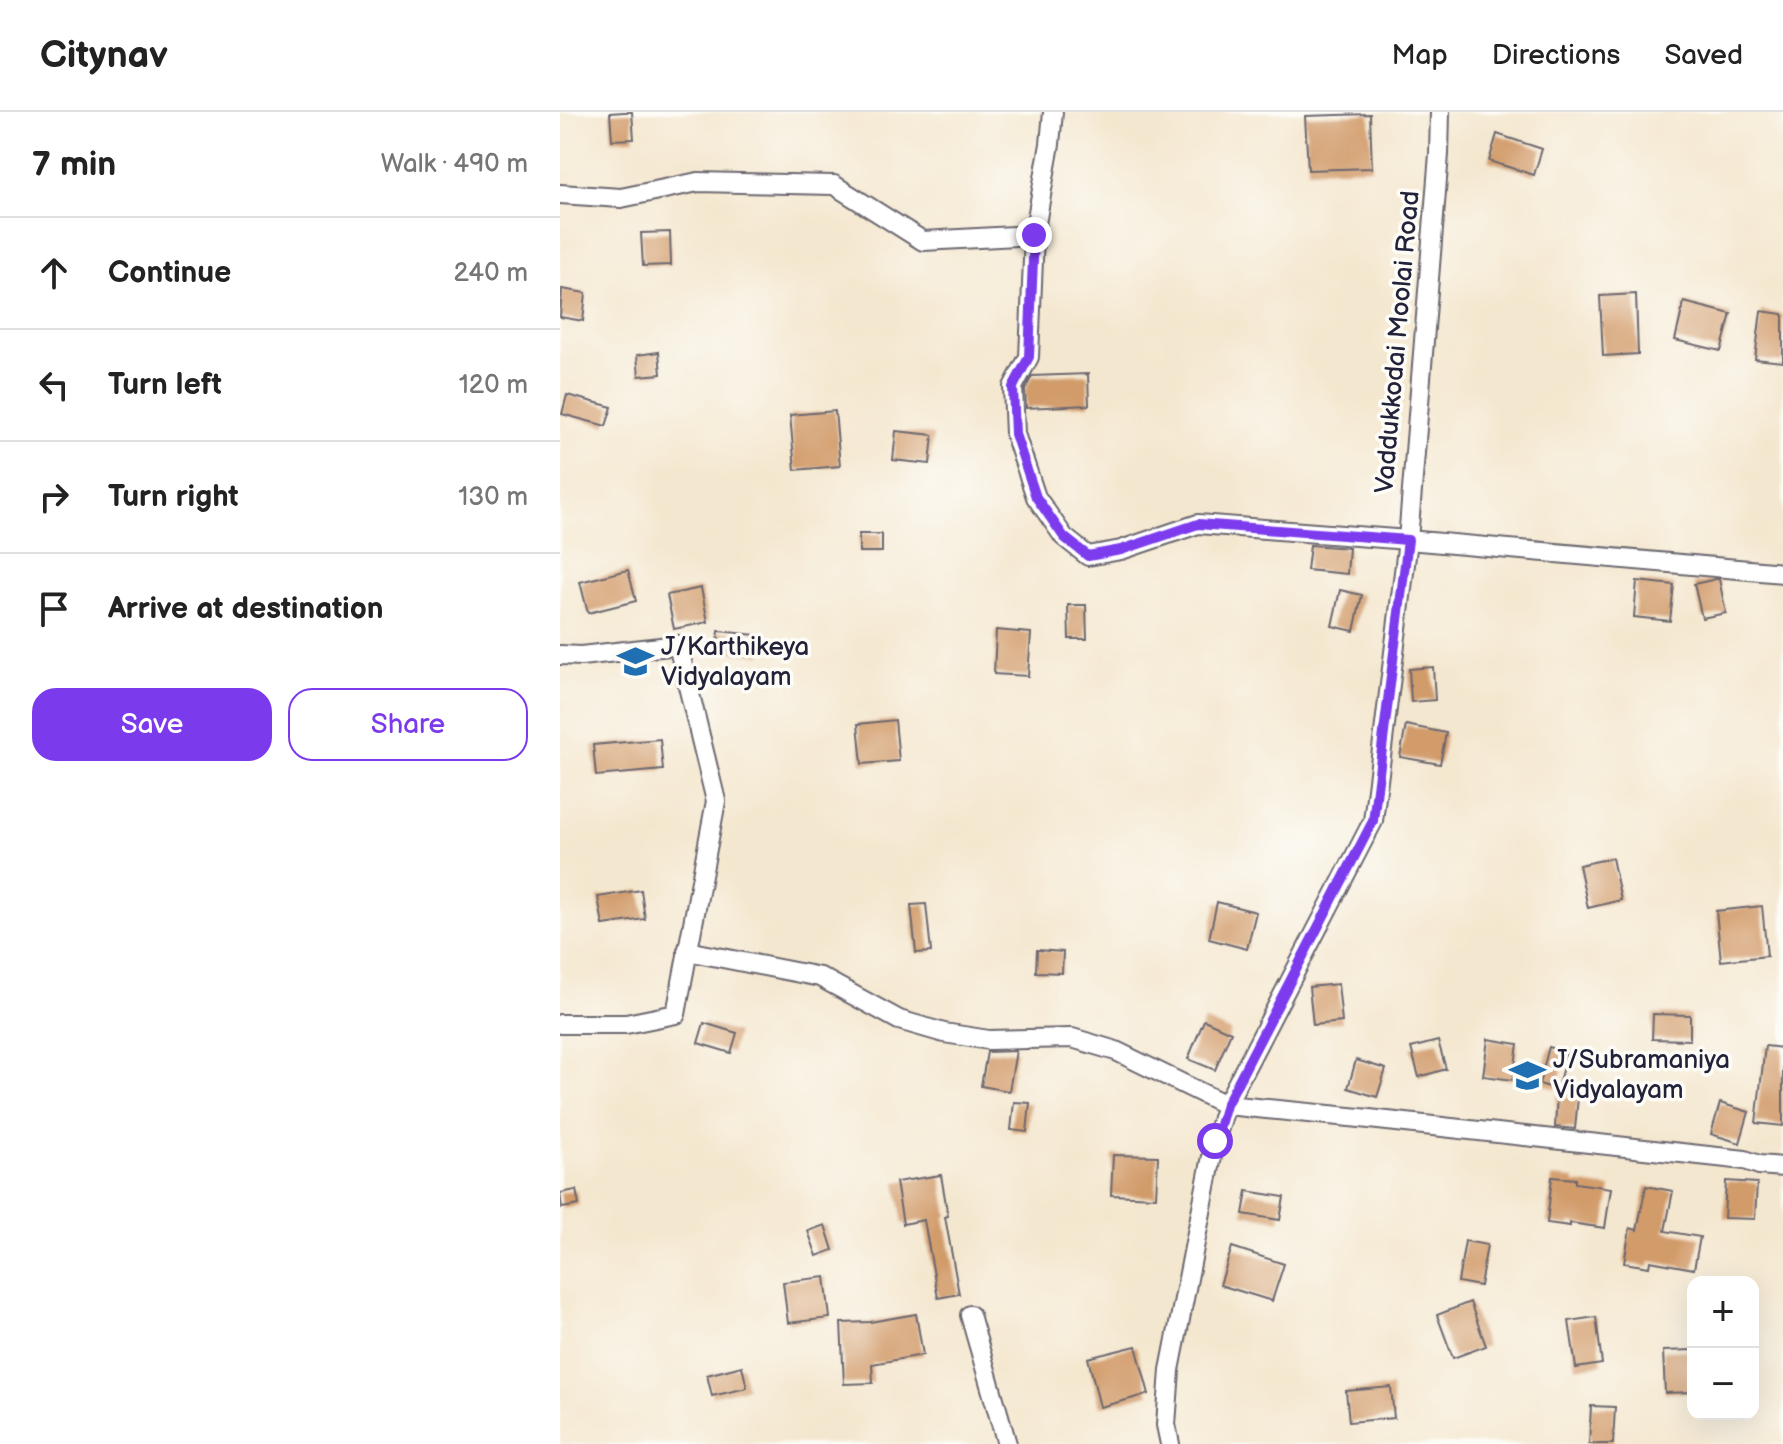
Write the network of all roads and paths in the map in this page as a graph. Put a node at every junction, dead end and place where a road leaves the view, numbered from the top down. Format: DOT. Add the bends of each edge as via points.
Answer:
graph roads {
  1 [pos="1053,112"];
  2 [pos="1440,112"];
  3 [pos="560,194"];
  4 [pos="1034,235"];
  5 [pos="1408,540"];
  6 [pos="1783,573"];
  7 [pos="560,655"];
  8 [pos="687,951"];
  9 [pos="560,1024"];
  10 [pos="1226,1105"];
  11 [pos="1783,1167"];
  12 [pos="970,1315"];
  13 [pos="1007,1444"];
  14 [pos="1170,1444"];
  1 -- 4 [label="street"];
  2 -- 5 [label="street, Vaddukkodai Moolai Road"];
  3 -- 4 [label="street" via="621,198 698,182 834,185 923,241"];
  4 -- 5 [label="street" via="1029,357 1013,387 1015,434 1036,497 1064,537 1088,556 1198,524"];
  5 -- 6 [label="street"];
  5 -- 10 [label="street, Vaddukkodai Moolai Road" via="1373,821"];
  7 -- 8 [label="street" via="678,645 716,801"];
  8 -- 9 [label="street" via="676,1014 626,1024"];
  8 -- 10 [label="street" via="820,977 899,1020 944,1033 989,1040 1072,1038 1116,1051"];
  10 -- 11 [label="street"];
  10 -- 14 [label="street, Vaddukkodai Moolai Road" via="1170,1370"];
  12 -- 13 [label="street"];
}
